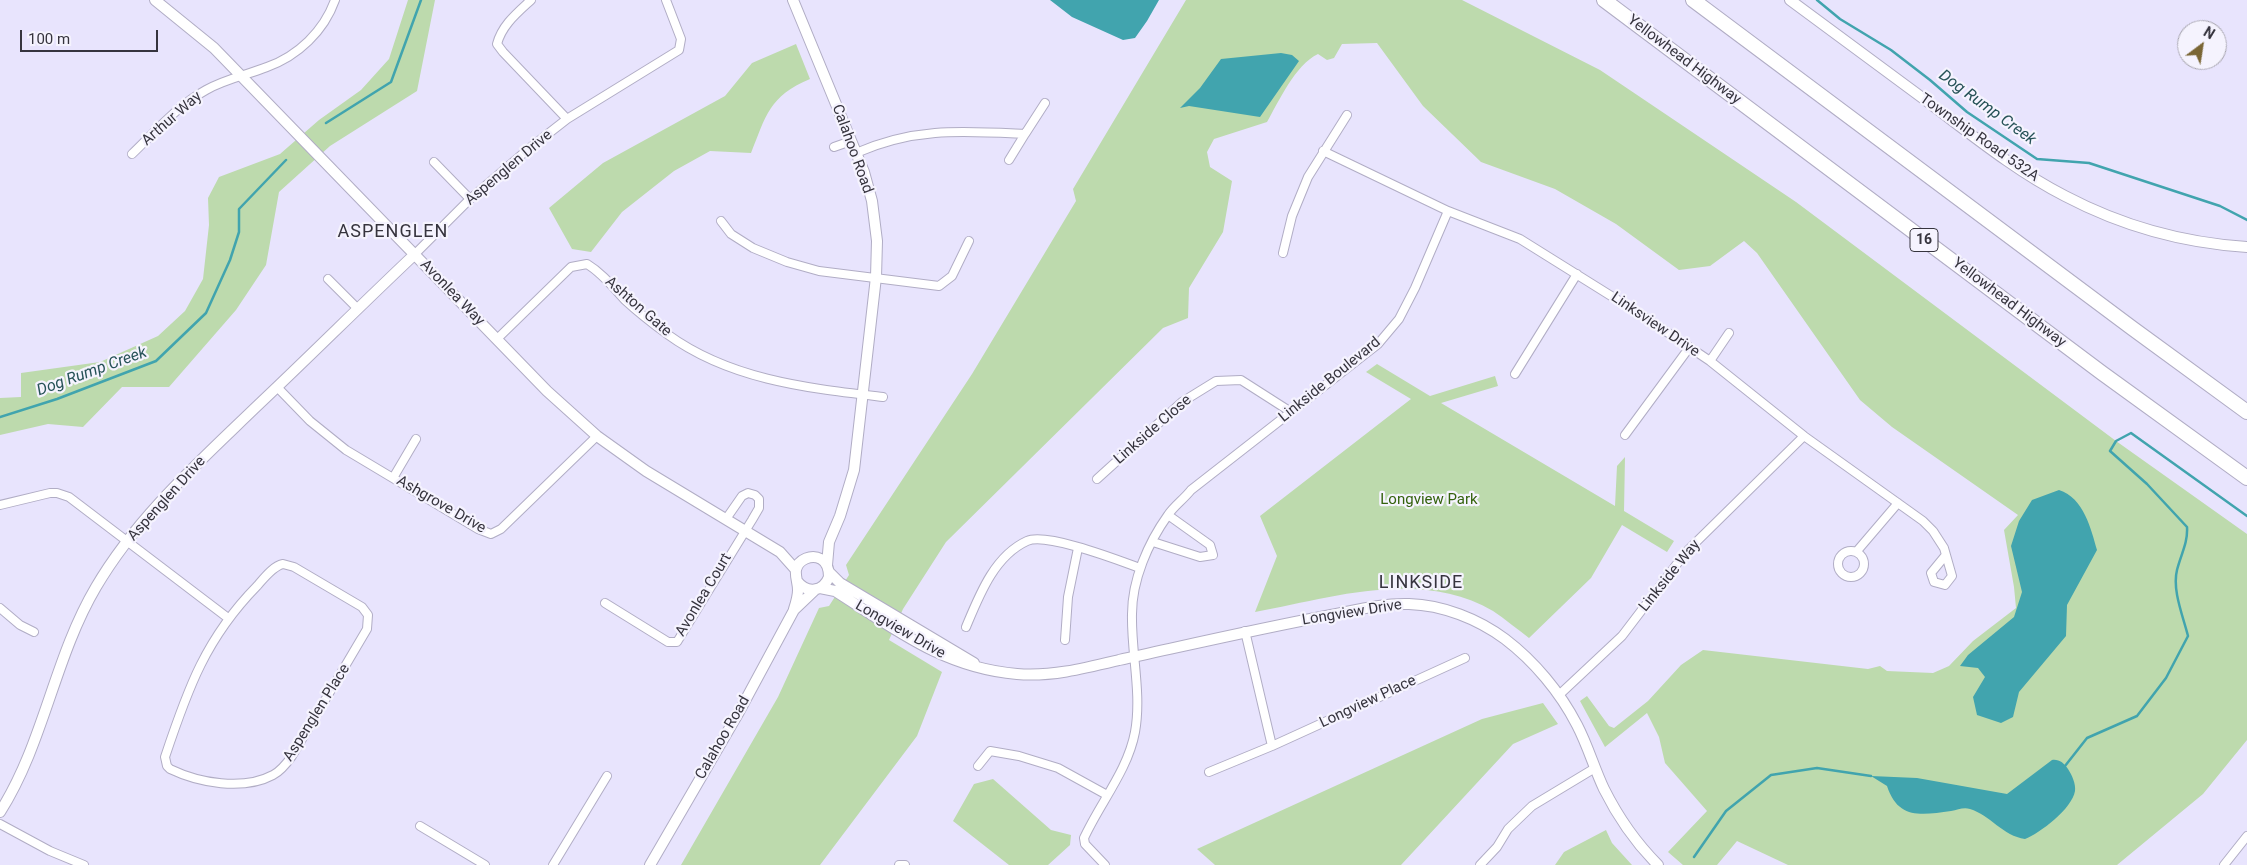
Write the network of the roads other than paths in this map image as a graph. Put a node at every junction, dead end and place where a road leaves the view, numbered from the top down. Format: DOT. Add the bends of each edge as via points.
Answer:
graph roads {
  1 [pos="155,0"];
  2 [pos="335,0"];
  3 [pos="531,0"];
  4 [pos="666,0"];
  5 [pos="793,0"];
  6 [pos="1604,0"];
  7 [pos="1693,0"];
  8 [pos="1790,0"];
  9 [pos="241,76"];
  10 [pos="1045,103"];
  11 [pos="1347,115"];
  12 [pos="567,119"];
  13 [pos="1025,134"];
  14 [pos="851,141"];
  15 [pos="834,147"];
  16 [pos="1323,151"];
  17 [pos="856,153"];
  18 [pos="132,154"];
  19 [pos="1009,160"];
  20 [pos="434,162"];
  21 [pos="470,199"];
  22 [pos="1448,211"];
  23 [pos="721,220"];
  24 [pos="969,241"];
  25 [pos="2247,247"];
  26 [pos="1283,254"];
  27 [pos="414,255"];
  28 [pos="1577,274"];
  29 [pos="876,277"];
  30 [pos="328,279"];
  31 [pos="358,309"];
  32 [pos="1729,333"];
  33 [pos="497,339"];
  34 [pos="1688,348"];
  35 [pos="1710,361"];
  36 [pos="1515,374"];
  37 [pos="277,387"];
  38 [pos="862,394"];
  39 [pos="883,397"];
  40 [pos="1290,412"];
  41 [pos="2247,412"];
  42 [pos="1625,435"];
  43 [pos="597,436"];
  44 [pos="1804,436"];
  45 [pos="416,440"];
  46 [pos="393,478"];
  47 [pos="2247,478"];
  48 [pos="1097,479"];
  49 [pos="1898,502"];
  50 [pos="0,505"];
  51 [pos="1168,515"];
  52 [pos="726,519"];
  53 [pos="744,530"];
  54 [pos="127,542"];
  55 [pos="829,542"];
  56 [pos="1153,542"];
  57 [pos="1078,548"];
  58 [pos="1857,551"];
  59 [pos="780,552"];
  60 [pos="1945,556"];
  61 [pos="808,558"];
  62 [pos="828,568"];
  63 [pos="1140,568"];
  64 [pos="796,576"];
  65 [pos="818,589"];
  66 [pos="605,603"];
  67 [pos="0,608"];
  68 [pos="794,610"];
  69 [pos="228,618"];
  70 [pos="966,627"];
  71 [pos="1245,631"];
  72 [pos="34,632"];
  73 [pos="1065,640"];
  74 [pos="1134,657"];
  75 [pos="1465,658"];
  76 [pos="981,668"];
  77 [pos="1559,695"];
  78 [pos="1272,746"];
  79 [pos="978,766"];
  80 [pos="1595,768"];
  81 [pos="1209,772"];
  82 [pos="607,776"];
  83 [pos="1107,795"];
  84 [pos="0,812"];
  85 [pos="0,824"];
  86 [pos="420,826"];
  87 [pos="2247,836"];
  88 [pos="84,865"];
  89 [pos="485,865"];
  90 [pos="553,865"];
  91 [pos="650,865"];
  92 [pos="899,865"];
  93 [pos="904,865"];
  94 [pos="1105,865"];
  95 [pos="1480,865"];
  96 [pos="1658,865"];
  97 [pos="2224,865"];
  1 -- 9 [label="street, Avonlea Way" via="201,37"];
  2 -- 9 [label="street, Arthur Way" via="326,19 301,47 269,67"];
  3 -- 12 [label="street" via="506,25 497,44"];
  4 -- 12 [label="street, Aspenglen Drive" via="681,39 678,50"];
  5 -- 14 [label="street, Calahoo Road"];
  6 -- 47 [label="highway, Yellowhead Highway / 16"];
  7 -- 41 [label="highway"];
  8 -- 25 [label="street, Township Road 532A" via="2004,159 2066,197 2132,225 2173,237"];
  9 -- 18 [label="street, Arthur Way" via="193,98"];
  9 -- 27 [label="street, Avonlea Way"];
  10 -- 13 [label="street"];
  11 -- 16 [label="street"];
  12 -- 21 [label="street, Aspenglen Drive"];
  13 -- 17 [label="street" via="954,130 902,136"];
  13 -- 19 [label="street"];
  14 -- 15 [label="street"];
  14 -- 17 [label="street, Calahoo Road"];
  16 -- 22 [label="street, Linksview Drive"];
  16 -- 26 [label="street" via="1298,200"];
  17 -- 29 [label="street, Calahoo Road" via="872,201 877,241"];
  20 -- 21 [label="street"];
  21 -- 27 [label="street, Aspenglen Drive"];
  22 -- 28 [label="street, Linksview Drive" via="1520,238"];
  22 -- 40 [label="street, Linkside Boulevard" via="1398,319 1378,344"];
  23 -- 29 [label="street" via="731,234 787,262 819,271"];
  24 -- 29 [label="street" via="952,276 939,286"];
  27 -- 31 [label="street, Aspenglen Drive"];
  27 -- 33 [label="street, Avonlea Way"];
  28 -- 34 [label="street, Linksview Drive"];
  28 -- 36 [label="street"];
  29 -- 38 [label="street, Calahoo Road"];
  30 -- 31 [label="street"];
  31 -- 37 [label="street, Aspenglen Drive"];
  32 -- 35 [label="street"];
  33 -- 38 [label="street, Ashton Gate" via="571,267 586,264 648,319 695,352 758,378"];
  33 -- 43 [label="street, Avonlea Way" via="547,391"];
  34 -- 35 [label="street, Linksview Drive"];
  34 -- 42 [label="street"];
  35 -- 44 [label="street, Linksview Drive"];
  37 -- 46 [label="street, Ashgrove Drive" via="334,442"];
  37 -- 54 [label="street, Aspenglen Drive" via="193,468"];
  38 -- 39 [label="street"];
  38 -- 55 [label="street, Calahoo Road" via="854,470"];
  40 -- 48 [label="street, Linkside Close" via="1242,380 1216,381 1182,402"];
  40 -- 51 [label="street, Linkside Boulevard" via="1191,490"];
  43 -- 46 [label="street, Ashgrove Drive" via="501,529 491,534"];
  43 -- 52 [label="street, Avonlea Way" via="646,471"];
  44 -- 49 [label="street, Linksview Drive"];
  44 -- 77 [label="street, Linkside Way" via="1686,552 1622,636"];
  45 -- 46 [label="street"];
  49 -- 58 [label="street"];
  49 -- 60 [label="street, Linksview Drive" via="1933,530"];
  50 -- 54 [label="street" via="50,493 63,494"];
  51 -- 56 [label="street, Linkside Boulevard"];
  51 -- 56 [label="street" via="1210,545 1213,555 1200,557"];
  52 -- 53 [label="street, Avonlea Way"];
  52 -- 53 [label="street" via="742,496 748,493 755,495 759,499 759,508"];
  53 -- 59 [label="street, Avonlea Way"];
  53 -- 66 [label="street, Avonlea Court" via="676,642 668,642"];
  54 -- 69 [label="street"];
  54 -- 84 [label="street, Aspenglen Drive" via="96,587 80,618 22,774"];
  55 -- 61 [label="street, Calahoo Road"];
  55 -- 62 [label="street, Calahoo Road"];
  56 -- 63 [label="street, Linkside Boulevard"];
  57 -- 63 [label="street"];
  57 -- 70 [label="street" via="1048,539 1027,540 1006,557 983,587"];
  57 -- 73 [label="street" via="1068,597"];
  59 -- 61 [label="street, Avonlea Way"];
  59 -- 64 [label="street, Avonlea Way"];
  61 -- 62 [label="street" via="821,559"];
  61 -- 64 [label="street" via="801,561"];
  62 -- 65 [label="street" via="827,582"];
  62 -- 76 [label="street, Longview Drive" via="840,583"];
  63 -- 74 [label="street, Linkside Boulevard" via="1132,614"];
  64 -- 65 [label="street" via="805,588"];
  64 -- 68 [label="street, Calahoo Road" via="798,595"];
  65 -- 68 [label="street, Calahoo Road"];
  65 -- 76 [label="street, Longview Drive" via="836,591 935,653"];
  67 -- 72 [label="street"];
  68 -- 91 [label="street, Calahoo Road"];
  69 -- 69 [label="street, Aspenglen Place" via="198,668 165,757 166,766 170,769 218,783 240,783 273,775 292,756 367,629 369,620 362,607 294,567 283,564 271,571"];
  71 -- 74 [label="street, Longview Drive"];
  71 -- 77 [label="street, Longview Drive" via="1409,604 1452,612 1479,622 1516,648"];
  71 -- 78 [label="street"];
  74 -- 76 [label="street, Longview Drive" via="1054,674 1018,674"];
  74 -- 83 [label="street, Linkside Boulevard" via="1135,733 1128,756"];
  75 -- 78 [label="street, Longview Place"];
  77 -- 80 [label="street, Longview Drive"];
  78 -- 81 [label="street, Longview Place"];
  79 -- 83 [label="street" via="990,751 1019,756 1058,768"];
  80 -- 95 [label="street" via="1532,806 1508,829"];
  80 -- 96 [label="street, Longview Drive" via="1613,807"];
  82 -- 90 [label="street"];
  83 -- 94 [label="street, Linkside Boulevard" via="1084,838 1084,844"];
  85 -- 88 [label="street"];
  86 -- 89 [label="street"];
  87 -- 97 [label="street"];
  92 -- 93 [label="street"];
}
